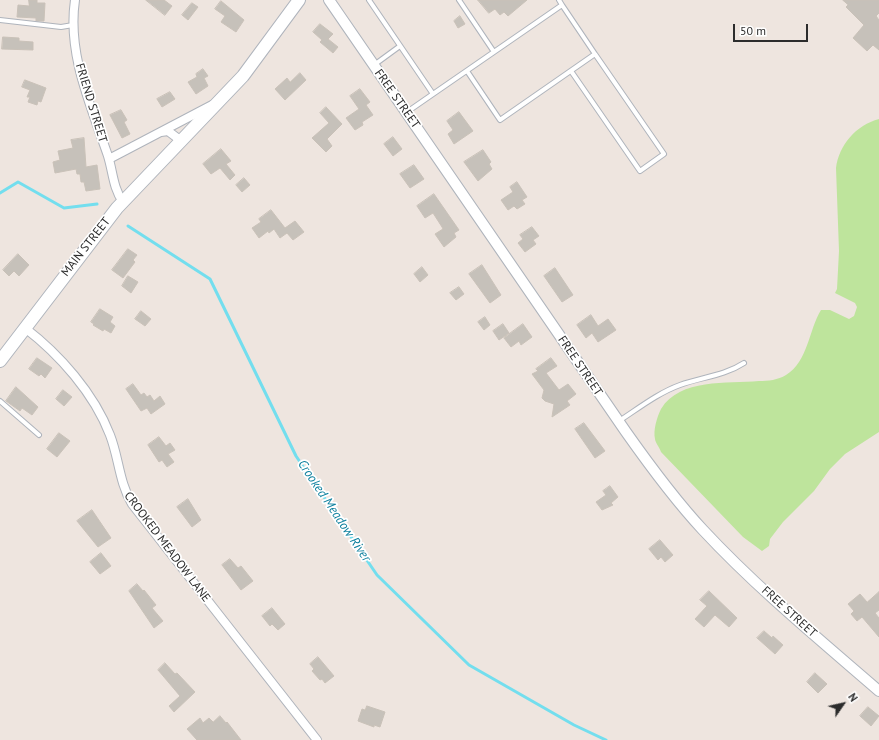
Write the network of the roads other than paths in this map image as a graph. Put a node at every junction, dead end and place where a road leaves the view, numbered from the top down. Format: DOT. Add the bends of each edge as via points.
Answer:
graph roads {
  1 [pos="75,0"];
  2 [pos="299,0"];
  3 [pos="329,0"];
  4 [pos="369,0"];
  5 [pos="459,0"];
  6 [pos="559,0"];
  7 [pos="562,4"];
  8 [pos="0,20"];
  9 [pos="73,25"];
  10 [pos="400,46"];
  11 [pos="494,52"];
  12 [pos="595,54"];
  13 [pos="373,65"];
  14 [pos="467,71"];
  15 [pos="571,71"];
  16 [pos="433,94"];
  17 [pos="218,102"];
  18 [pos="406,113"];
  19 [pos="161,132"];
  20 [pos="180,140"];
  21 [pos="109,159"];
  22 [pos="123,202"];
  23 [pos="25,328"];
  24 [pos="0,361"];
  25 [pos="744,363"];
  26 [pos="0,401"];
  27 [pos="619,422"];
  28 [pos="39,435"];
  29 [pos="876,686"];
  30 [pos="317,740"];
  1 -- 9 [label="street, FRIEND STREET"];
  2 -- 17 [label="main road, MAIN STREET" via="257,58"];
  3 -- 13 [label="street, FREE STREET"];
  4 -- 10 [label="lane"];
  5 -- 11 [label="lane"];
  6 -- 7 [label="lane"];
  7 -- 11 [label="lane"];
  7 -- 12 [label="lane"];
  8 -- 9 [label="lane" via="60,27"];
  9 -- 21 [label="street, FRIEND STREET" via="79,68"];
  10 -- 13 [label="lane"];
  10 -- 16 [label="lane"];
  11 -- 14 [label="lane"];
  12 -- 15 [label="lane"];
  12 -- 15 [label="lane" via="664,154 640,171"];
  13 -- 18 [label="street, FREE STREET"];
  14 -- 15 [label="lane" via="500,120"];
  14 -- 16 [label="lane"];
  16 -- 18 [label="lane"];
  17 -- 19 [label="street, MAIN STREET"];
  17 -- 20 [label="main road, MAIN STREET"];
  18 -- 27 [label="street, FREE STREET"];
  19 -- 20 [label="street" via="168,131"];
  19 -- 21 [label="street, MAIN STREET"];
  20 -- 22 [label="main road, MAIN STREET"];
  21 -- 22 [label="street, FRIEND STREET" via="114,183"];
  22 -- 23 [label="main road, MAIN STREET"];
  23 -- 24 [label="main road, MAIN STREET"];
  23 -- 30 [label="street, CROOKED MEADOW LANE" via="61,358 97,409 110,434 120,478 132,504"];
  25 -- 27 [label="lane" via="720,375 664,391"];
  26 -- 28 [label="lane"];
  27 -- 29 [label="street, FREE STREET" via="665,486 703,530 761,587"];
}
